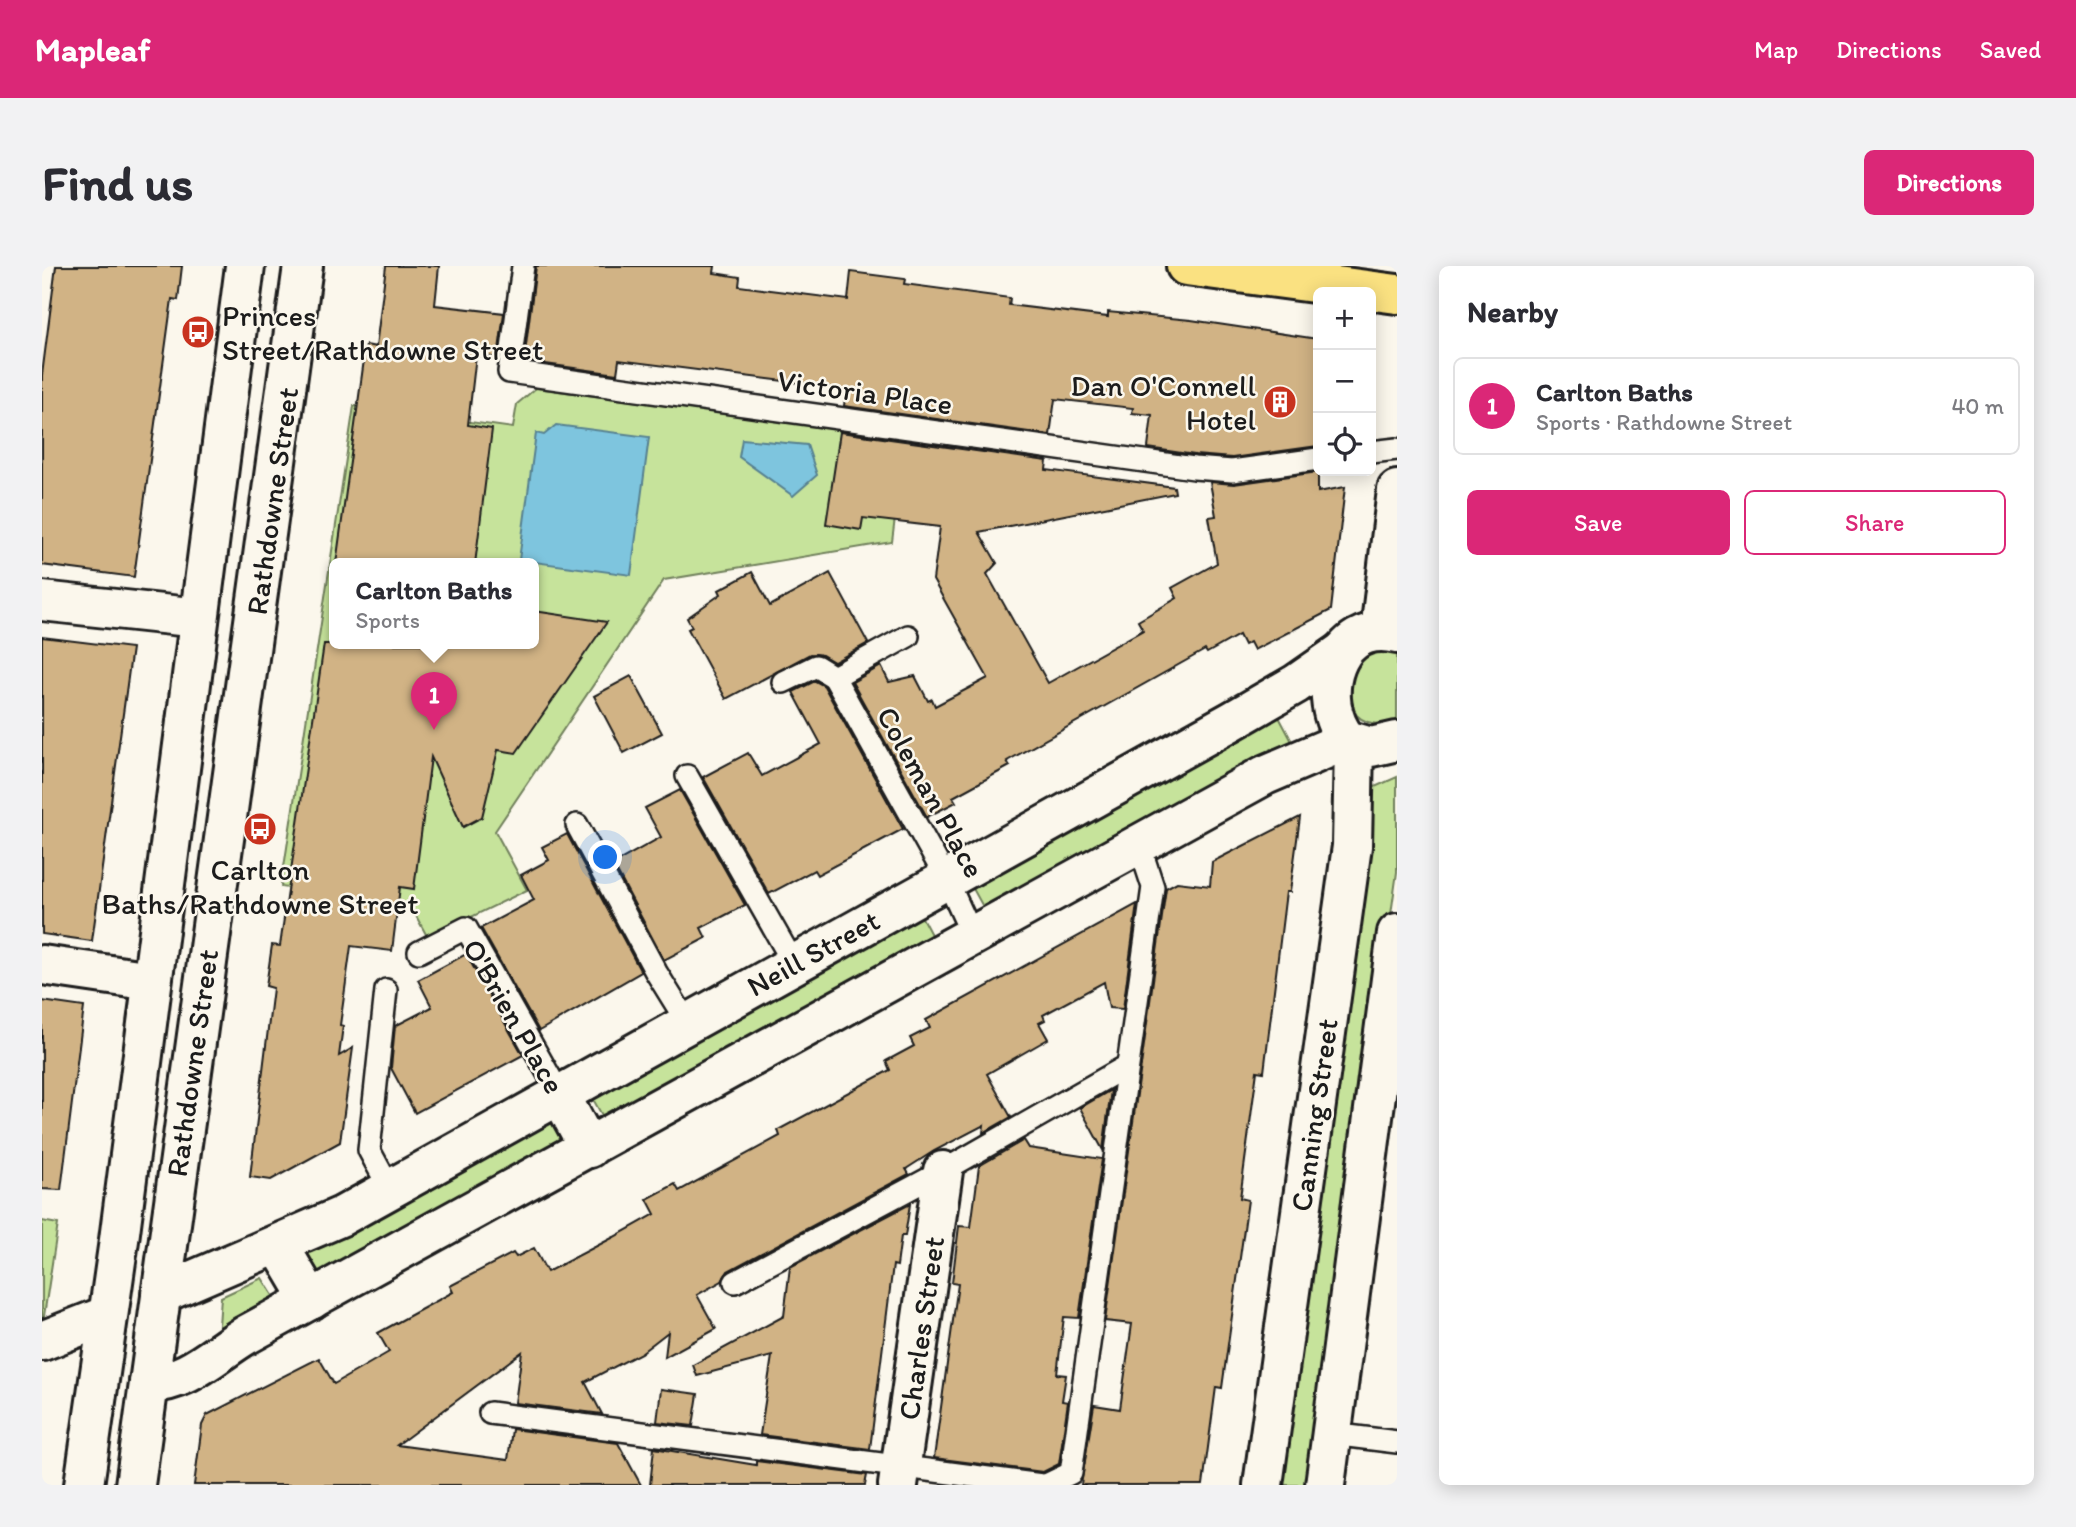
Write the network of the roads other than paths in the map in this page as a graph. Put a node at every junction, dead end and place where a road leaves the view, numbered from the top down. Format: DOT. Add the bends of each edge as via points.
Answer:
graph roads {
  1 [pos="245,266"];
  2 [pos="303,266"];
  3 [pos="523,266"];
  4 [pos="1186,266"];
  5 [pos="1397,294"];
  6 [pos="1397,449"];
  7 [pos="1376,451"];
  8 [pos="1313,460"];
  9 [pos="1397,490"];
  10 [pos="42,601"];
  11 [pos="199,618"];
  12 [pos="1389,633"];
  13 [pos="908,636"];
  14 [pos="1342,652"];
  15 [pos="834,677"];
  16 [pos="783,682"];
  17 [pos="1397,741"];
  18 [pos="1350,742"];
  19 [pos="687,776"];
  20 [pos="577,825"];
  21 [pos="1139,844"];
  22 [pos="946,878"];
  23 [pos="1397,933"];
  24 [pos="973,937"];
  25 [pos="419,952"];
  26 [pos="794,964"];
  27 [pos="42,965"];
  28 [pos="152,981"];
  29 [pos="202,987"];
  30 [pos="386,990"];
  31 [pos="687,1022"];
  32 [pos="1125,1067"];
  33 [pos="559,1093"];
  34 [pos="589,1148"];
  35 [pos="943,1171"];
  36 [pos="390,1189"];
  37 [pos="278,1244"];
  38 [pos="735,1282"];
  39 [pos="161,1294"];
  40 [pos="311,1300"];
  41 [pos="107,1323"];
  42 [pos="42,1341"];
  43 [pos="100,1376"];
  44 [pos="149,1383"];
  45 [pos="490,1413"];
  46 [pos="1332,1434"];
  47 [pos="1397,1443"];
  48 [pos="899,1476"];
  49 [pos="84,1485"];
  50 [pos="135,1485"];
  51 [pos="1044,1485"];
  52 [pos="1263,1485"];
  53 [pos="1325,1485"];
  1 -- 11 [label="street, Rathdowne Street"];
  2 -- 29 [label="street, Rathdowne Street"];
  3 -- 8 [label="lane, Victoria Place" via="509,372 1194,468 1232,471"];
  4 -- 5 [label="highway"];
  6 -- 7 [label="lane"];
  9 -- 12 [label="street"];
  10 -- 11 [label="street"];
  11 -- 28 [label="street, Rathdowne Street"];
  12 -- 14 [label="street, Neill Street" via="1356,639"];
  13 -- 15 [label="lane"];
  14 -- 18 [label="street" via="1331,675 1330,696 1336,725"];
  14 -- 22 [label="street, Neill Street" via="1232,721"];
  15 -- 16 [label="lane" via="816,666"];
  15 -- 22 [label="lane, Coleman Place"];
  17 -- 18 [label="street" via="1371,747"];
  18 -- 21 [label="street" via="1265,775"];
  18 -- 52 [label="street, Canning Street" via="1352,846"];
  19 -- 26 [label="lane"];
  20 -- 31 [label="lane"];
  21 -- 24 [label="street"];
  21 -- 32 [label="lane" via="1153,887"];
  22 -- 24 [label="lane, Coleman Place"];
  22 -- 26 [label="street, Neill Street"];
  23 -- 46 [label="street, Canning Street"];
  24 -- 34 [label="street"];
  25 -- 33 [label="lane, O'Brien Place" via="466,928"];
  26 -- 31 [label="street, Neill Street"];
  27 -- 28 [label="street"];
  28 -- 29 [label="street"];
  28 -- 41 [label="street, Rathdowne Street"];
  29 -- 39 [label="street, Rathdowne Street"];
  30 -- 36 [label="lane" via="369,1150"];
  31 -- 33 [label="street, Neill Street"];
  32 -- 35 [label="lane"];
  32 -- 51 [label="lane" via="1071,1473"];
  33 -- 34 [label="street, O'Brien Place"];
  33 -- 36 [label="street, Neill Street"];
  34 -- 40 [label="street"];
  35 -- 38 [label="lane"];
  35 -- 48 [label="street, Charles Street"];
  36 -- 37 [label="street, Neill Street"];
  37 -- 39 [label="street, Neill Street"];
  37 -- 40 [label="street"];
  39 -- 41 [label="street, Neill Street"];
  39 -- 44 [label="street, Rathdowne Street"];
  40 -- 44 [label="street" via="246,1335 188,1374 170,1382"];
  41 -- 42 [label="street, Neill Street"];
  41 -- 43 [label="street, Rathdowne Street"];
  43 -- 44 [label="street"];
  43 -- 49 [label="street, Rathdowne Street"];
  44 -- 50 [label="street, Rathdowne Street"];
  45 -- 48 [label="lane"];
  46 -- 47 [label="lane"];
  46 -- 53 [label="street, Canning Street"];
  48 -- 51 [label="lane"];
}
